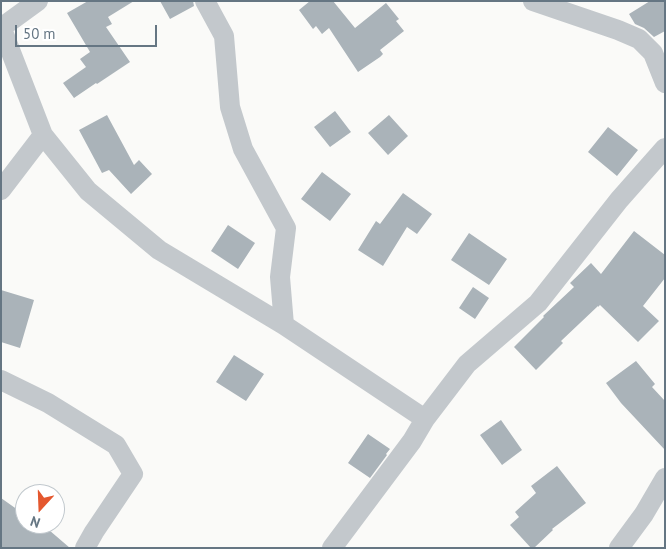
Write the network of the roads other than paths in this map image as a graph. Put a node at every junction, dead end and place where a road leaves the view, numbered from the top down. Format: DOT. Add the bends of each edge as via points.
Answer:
graph roads {
  1 [pos="38,1"];
  2 [pos="204,1"];
  3 [pos="534,1"];
  4 [pos="1,28"];
  5 [pos="665,83"];
  6 [pos="43,135"];
  7 [pos="665,148"];
  8 [pos="1,190"];
  9 [pos="284,325"];
  10 [pos="1,380"];
  11 [pos="425,419"];
  12 [pos="665,478"];
  13 [pos="85,548"];
  14 [pos="332,548"];
  15 [pos="619,548"];
  1 -- 4 [label="street"];
  2 -- 9 [label="street" via="224,36 230,107 243,149 286,228 280,277"];
  3 -- 5 [label="street" via="639,39 653,53"];
  4 -- 6 [label="street"];
  6 -- 8 [label="street"];
  6 -- 9 [label="street" via="88,191 158,250"];
  7 -- 11 [label="street" via="619,200 538,303 466,364"];
  9 -- 11 [label="street"];
  10 -- 13 [label="street" via="48,403 116,445 133,474"];
  11 -- 14 [label="street"];
  12 -- 15 [label="street"];
}
